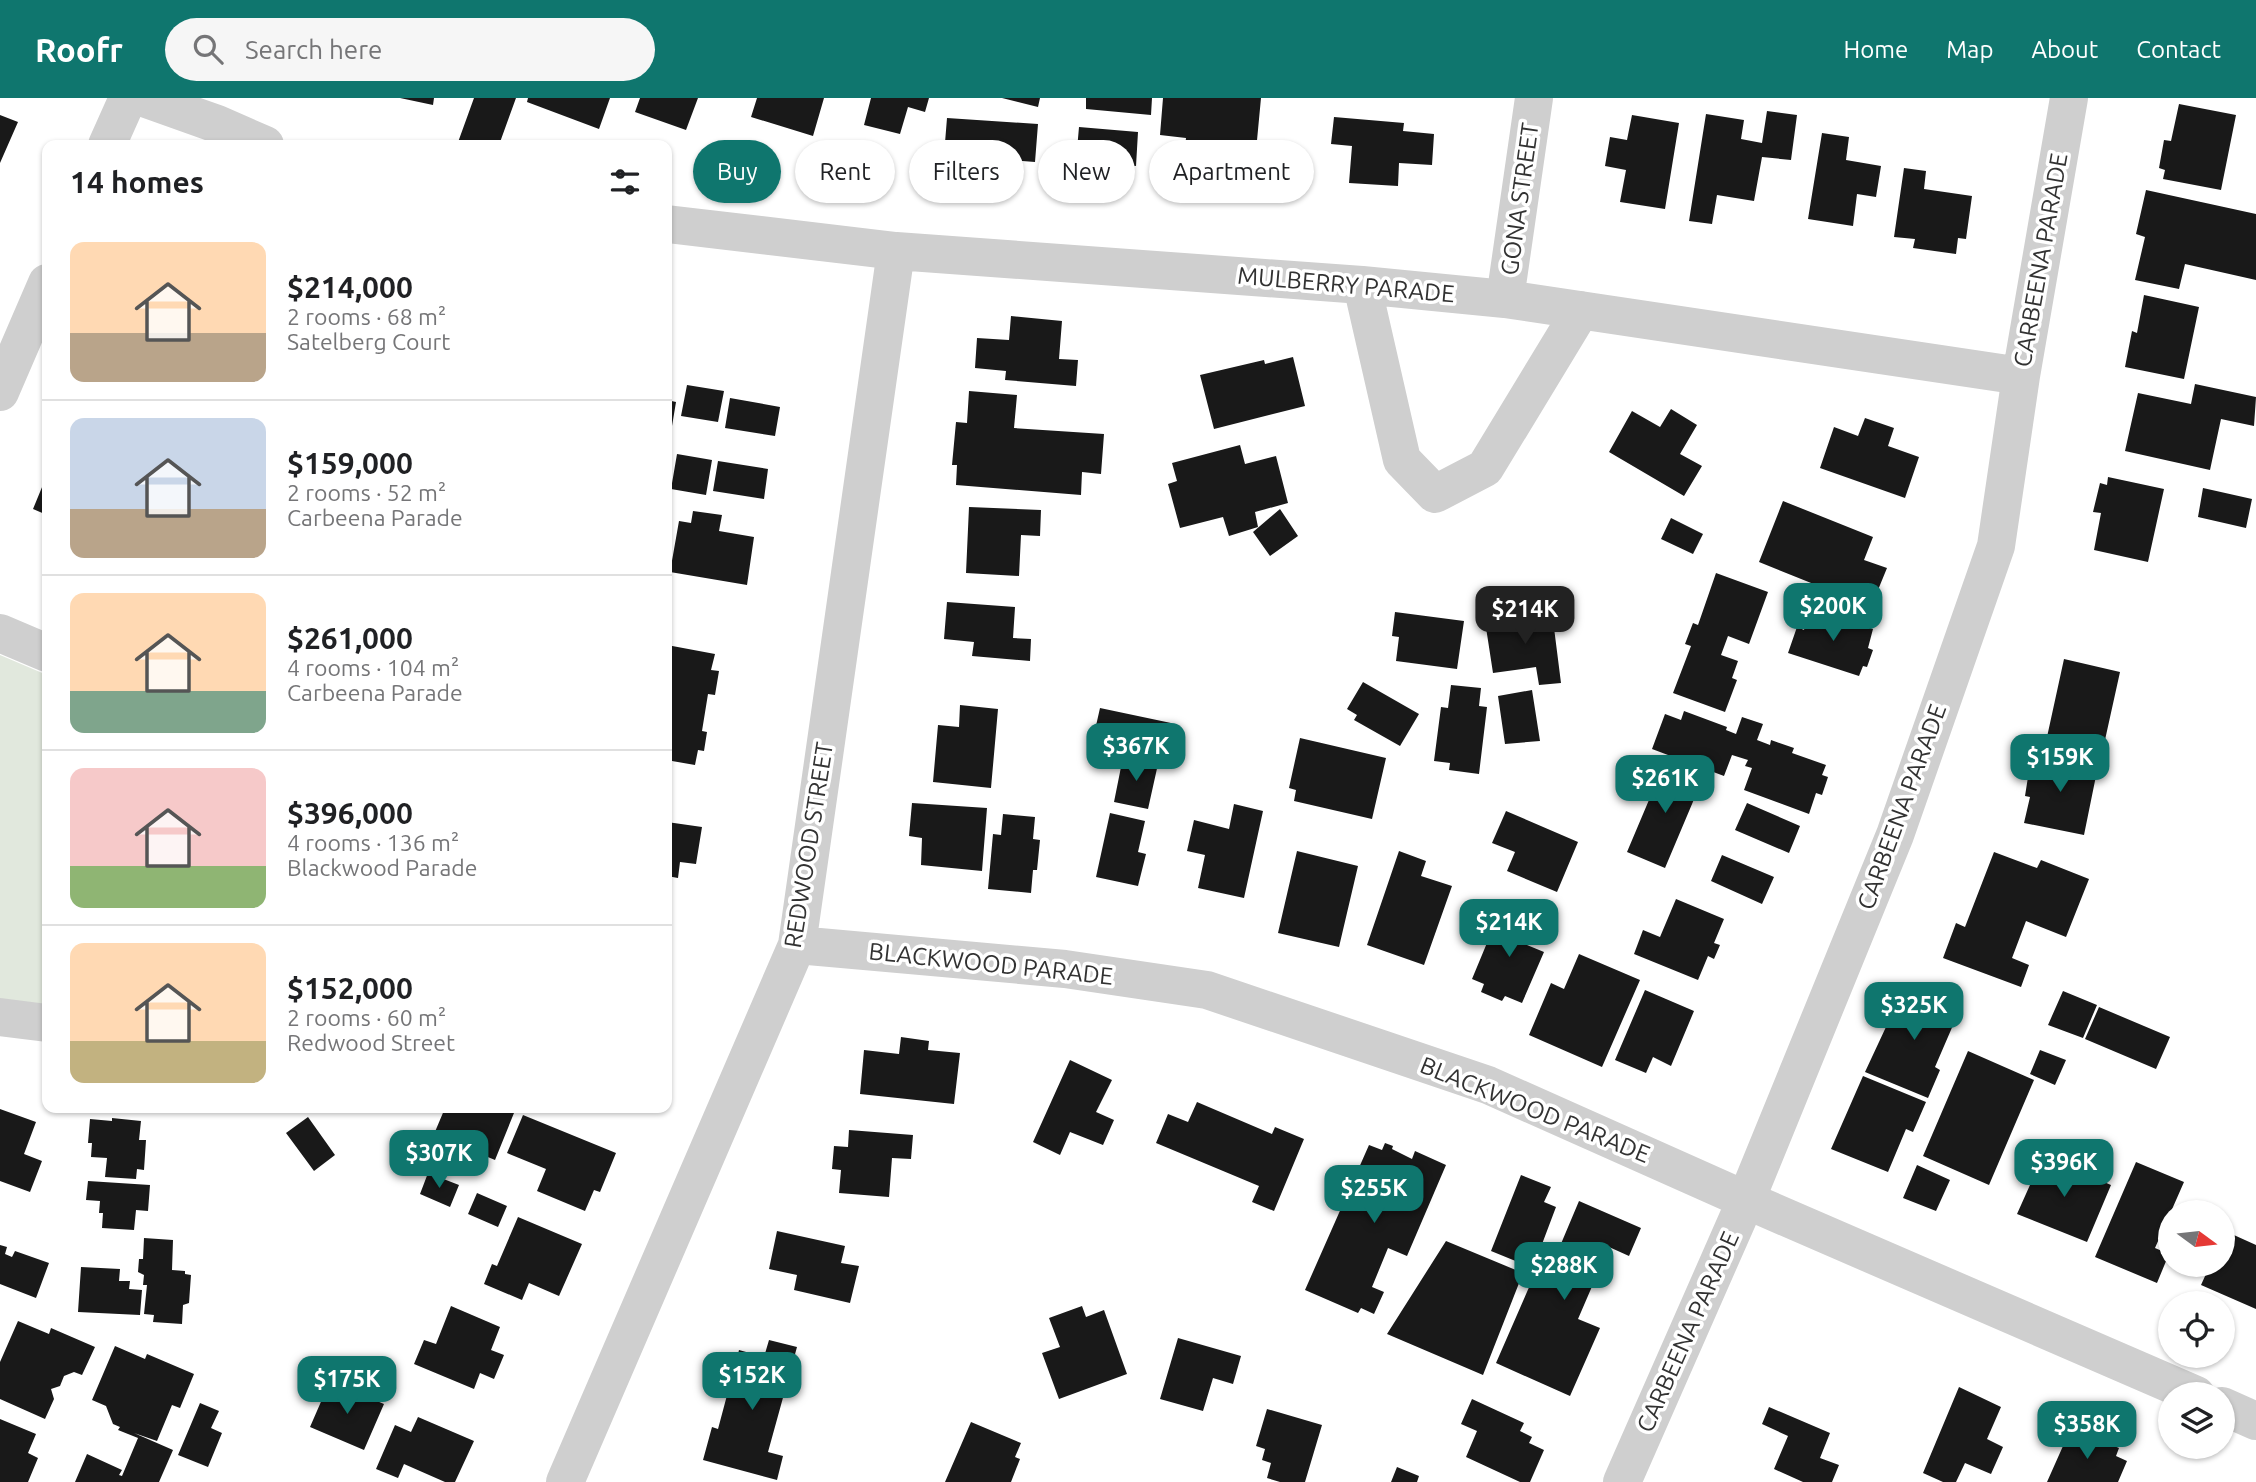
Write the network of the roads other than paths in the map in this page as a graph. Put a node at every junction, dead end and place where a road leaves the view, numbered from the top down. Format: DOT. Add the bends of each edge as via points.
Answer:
graph roads {
  1 [pos="128,98"];
  2 [pos="144,98"];
  3 [pos="1534,98"];
  4 [pos="2069,98"];
  5 [pos="223,111"];
  6 [pos="109,140"];
  7 [pos="259,140"];
  8 [pos="672,225"];
  9 [pos="896,251"];
  10 [pos="1362,285"];
  11 [pos="42,295"];
  12 [pos="1505,299"];
  13 [pos="1581,310"];
  14 [pos="2021,376"];
  15 [pos="0,392"];
  16 [pos="0,633"];
  17 [pos="42,651"];
  18 [pos="797,945"];
  19 [pos="0,1017"];
  20 [pos="42,1022"];
  21 [pos="1746,1200"];
  22 [pos="2166,1382"];
  23 [pos="2235,1412"];
  24 [pos="2256,1421"];
  25 [pos="565,1482"];
  26 [pos="1622,1482"];
  1 -- 6 [label="street"];
  2 -- 5 [label="street"];
  3 -- 12 [label="street, GONA STREET"];
  4 -- 14 [label="street, CARBEENA PARADE"];
  5 -- 7 [label="street"];
  8 -- 9 [label="street, MULBERRY PARADE"];
  9 -- 10 [label="street, MULBERRY PARADE"];
  9 -- 18 [label="street, REDWOOD STREET"];
  10 -- 12 [label="street, MULBERRY PARADE"];
  10 -- 13 [label="street" via="1402,460 1435,494 1485,468"];
  11 -- 15 [label="street"];
  12 -- 13 [label="street, MULBERRY PARADE"];
  13 -- 14 [label="street, MULBERRY PARADE"];
  14 -- 21 [label="street, CARBEENA PARADE" via="1996,546 1895,835"];
  16 -- 17 [label="street"];
  18 -- 21 [label="street, BLACKWOOD PARADE" via="1065,969 1207,990 1488,1085"];
  18 -- 25 [label="street, REDWOOD STREET"];
  19 -- 20 [label="street"];
  21 -- 22 [label="street, BLACKWOOD PARADE"];
  21 -- 26 [label="street, CARBEENA PARADE"];
  23 -- 24 [label="street"];
}
